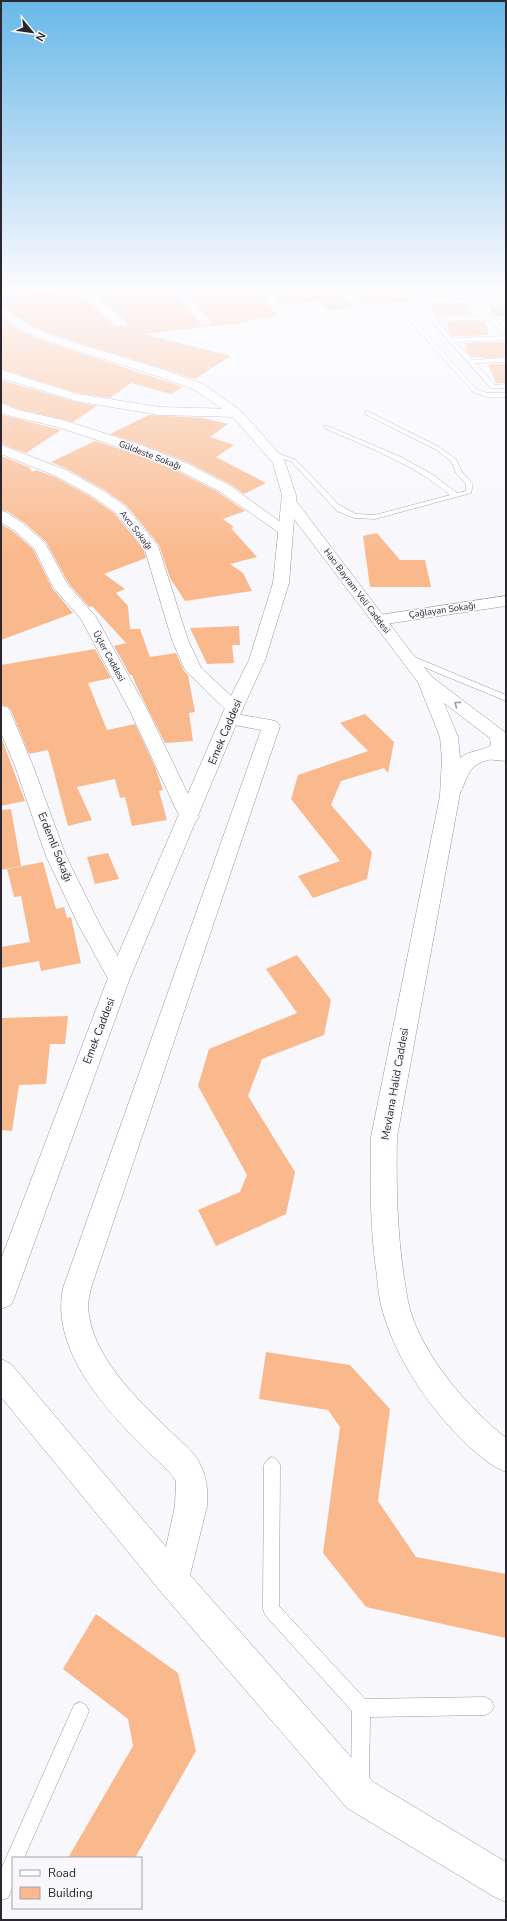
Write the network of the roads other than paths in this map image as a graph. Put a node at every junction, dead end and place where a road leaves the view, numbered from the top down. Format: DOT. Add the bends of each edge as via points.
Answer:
graph roads {
  1 [pos="6,376"];
  2 [pos="168,376"];
  3 [pos="461,376"];
  4 [pos="483,376"];
  5 [pos="506,386"];
  6 [pos="506,395"];
  7 [pos="1,407"];
  8 [pos="236,413"];
  9 [pos="367,413"];
  10 [pos="326,427"];
  11 [pos="1,449"];
  12 [pos="268,451"];
  13 [pos="456,496"];
  14 [pos="288,501"];
  15 [pos="1,515"];
  16 [pos="286,531"];
  17 [pos="506,601"];
  18 [pos="379,620"];
  19 [pos="405,656"];
  20 [pos="426,681"];
  21 [pos="506,698"];
  22 [pos="1,711"];
  23 [pos="232,714"];
  24 [pos="498,734"];
  25 [pos="450,740"];
  26 [pos="492,755"];
  27 [pos="450,796"];
  28 [pos="189,817"];
  29 [pos="119,978"];
  30 [pos="2,1286"];
  31 [pos="1,1374"];
  32 [pos="506,1457"];
  33 [pos="272,1465"];
  34 [pos="173,1580"];
  35 [pos="485,1706"];
  36 [pos="361,1708"];
  37 [pos="80,1711"];
  38 [pos="360,1795"];
  39 [pos="15,1857"];
  40 [pos="12,1866"];
  41 [pos="506,1883"];
  42 [pos="1,1891"];
  1 -- 8 [label="street" via="76,398 158,411"];
  2 -- 8 [label="street, Emek Caddesi" via="193,385"];
  3 -- 6 [label="lane" via="475,391 487,395"];
  4 -- 5 [label="lane" via="493,387"];
  7 -- 16 [label="street, Güldeste Sokağı" via="136,448 181,466 224,488"];
  8 -- 12 [label="street, Emek Caddesi"];
  9 -- 13 [label="lane" via="438,448 454,460 459,473 470,484 469,492"];
  10 -- 13 [label="lane" via="398,458 433,477"];
  11 -- 23 [label="street, Avcı Sokağı" via="61,473 120,509 152,550 180,640 194,670"];
  12 -- 13 [label="lane" via="294,461 335,506 341,511 359,517 375,517"];
  12 -- 14 [label="street, Emek Caddesi" via="279,462 287,486"];
  14 -- 16 [label="street, Emek Caddesi"];
  14 -- 18 [label="street, Hacı Bayram Veli Caddesi"];
  15 -- 28 [label="street, Üçler Caddesi" via="40,546 61,587 88,616 139,711"];
  16 -- 23 [label="street, Emek Caddesi" via="281,583 257,660"];
  17 -- 18 [label="street, Çağlayan Sokağı"];
  18 -- 19 [label="street, Hacı Bayram Veli Caddesi"];
  19 -- 20 [label="street, Hacı Bayram Veli Caddesi"];
  19 -- 21 [label="lane"];
  24 -- 20 [label="street, one-way"];
  20 -- 25 [label="street"];
  22 -- 29 [label="street, Erdemli Sokağı" via="56,856"];
  23 -- 28 [label="street, Emek Caddesi"];
  23 -- 34 [label="street" via="271,726 76,1288 74,1306 81,1339 105,1381 127,1410 188,1470 193,1500"];
  24 -- 25 [label="street" via="477,724 455,729"];
  24 -- 26 [label="street" via="500,746"];
  25 -- 26 [label="street" via="459,752"];
  25 -- 27 [label="street, Mevlana Halid Caddesi"];
  26 -- 27 [label="street, Mevlana Halid Caddesi" via="471,758 460,771"];
  27 -- 32 [label="street, Mevlana Halid Caddesi" via="384,1137 386,1250 396,1312 416,1355 441,1393 484,1441"];
  28 -- 29 [label="street, Emek Caddesi"];
  29 -- 30 [label="street, Emek Caddesi"];
  31 -- 34 [label="street"];
  33 -- 36 [label="lane" via="271,1609"];
  34 -- 38 [label="street"];
  35 -- 36 [label="lane"];
  36 -- 38 [label="lane"];
  37 -- 39 [label="lane"];
  38 -- 41 [label="street"];
  40 -- 42 [label="lane"];
}
